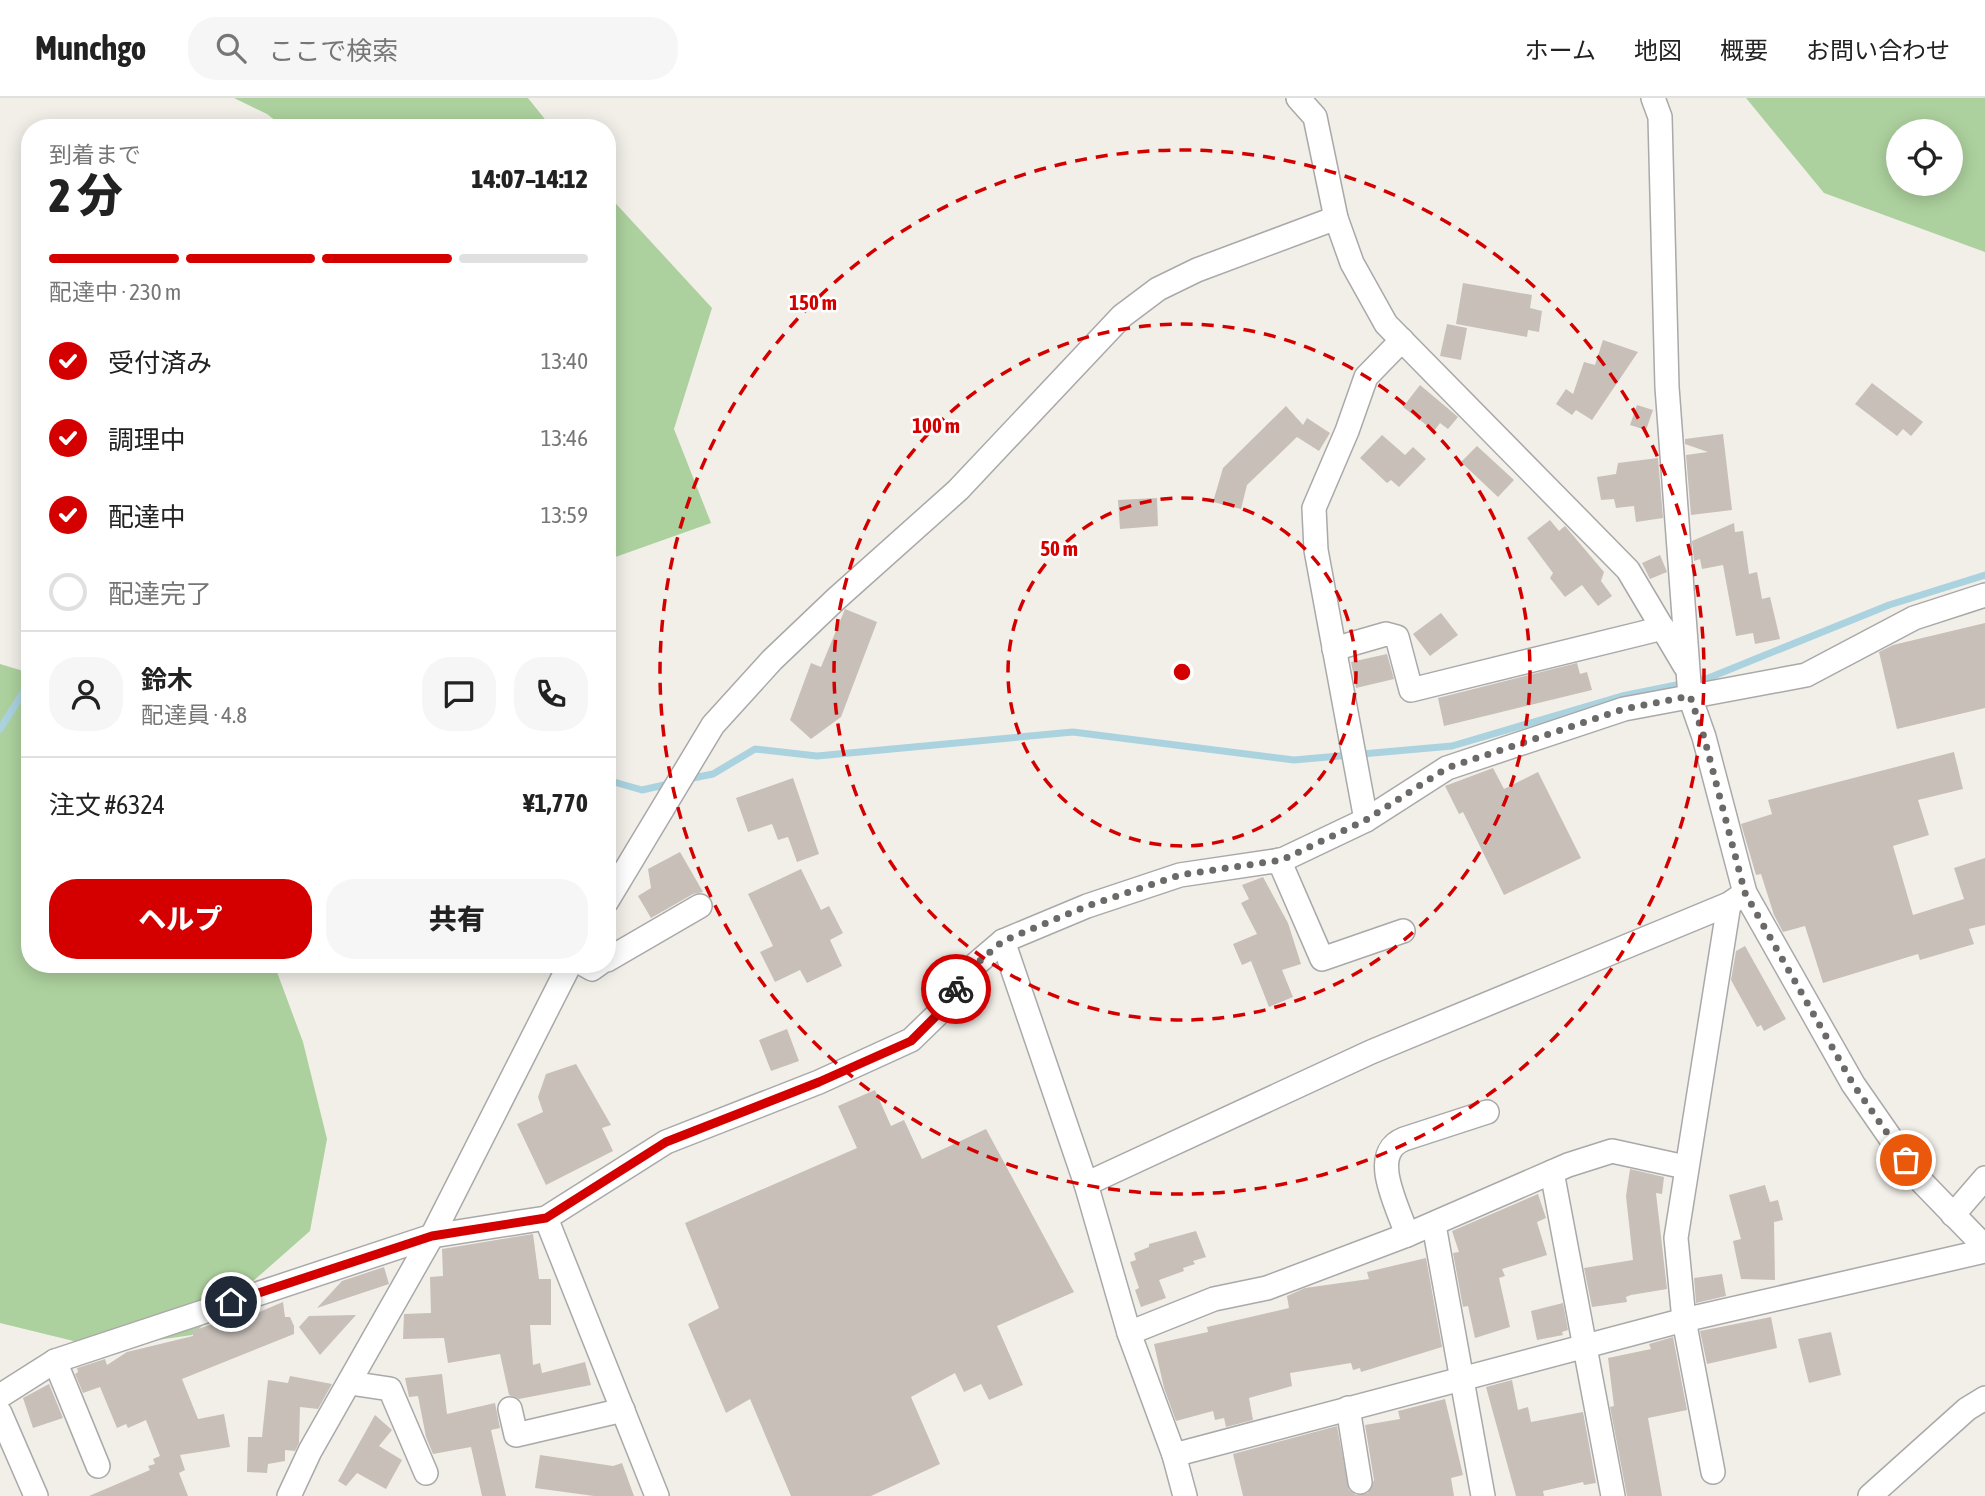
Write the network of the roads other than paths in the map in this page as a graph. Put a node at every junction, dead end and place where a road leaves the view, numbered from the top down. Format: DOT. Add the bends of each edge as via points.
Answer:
graph roads {
  1 [pos="1298,98"];
  2 [pos="1653,98"];
  3 [pos="1336,218"];
  4 [pos="1402,340"];
  5 [pos="1985,595"];
  6 [pos="1662,628"];
  7 [pos="1334,649"];
  8 [pos="1688,672"];
  9 [pos="1690,696"];
  10 [pos="1366,820"];
  11 [pos="1279,860"];
  12 [pos="616,886"];
  13 [pos="1737,899"];
  14 [pos="700,906"];
  15 [pos="1403,931"];
  16 [pos="1003,941"];
  17 [pos="616,955"];
  18 [pos="565,973"];
  19 [pos="1487,1112"];
  20 [pos="1685,1167"];
  21 [pos="1552,1172"];
  22 [pos="1985,1178"];
  23 [pos="1086,1184"];
  24 [pos="1954,1215"];
  25 [pos="546,1218"];
  26 [pos="1434,1225"];
  27 [pos="1407,1235"];
  28 [pos="432,1236"];
  29 [pos="1985,1249"];
  30 [pos="1684,1320"];
  31 [pos="1129,1333"];
  32 [pos="1584,1346"];
  33 [pos="55,1361"];
  34 [pos="1464,1377"];
  35 [pos="350,1383"];
  36 [pos="0,1396"];
  37 [pos="1985,1398"];
  38 [pos="1348,1408"];
  39 [pos="510,1409"];
  40 [pos="623,1410"];
  41 [pos="0,1413"];
  42 [pos="1174,1455"];
  43 [pos="98,1466"];
  44 [pos="1713,1472"];
  45 [pos="426,1473"];
  46 [pos="1360,1482"];
  47 [pos="36,1496"];
  48 [pos="289,1496"];
  49 [pos="657,1496"];
  50 [pos="1185,1496"];
  51 [pos="1483,1496"];
  52 [pos="1613,1496"];
  53 [pos="1870,1496"];
  1 -- 3 [label="street" via="1315,117"];
  2 -- 8 [label="street" via="1660,117 1667,387"];
  3 -- 4 [label="street" via="1352,263 1386,324"];
  3 -- 12 [label="street" via="1197,270 1158,289 1122,316 958,490 772,660 713,725"];
  4 -- 6 [label="street" via="1628,570"];
  4 -- 7 [label="street" via="1367,377 1314,508 1315,541"];
  5 -- 9 [label="street" via="1914,618 1807,675"];
  6 -- 7 [label="street" via="1411,690 1397,638 1386,634"];
  6 -- 8 [label="street"];
  7 -- 10 [label="street"];
  8 -- 9 [label="street"];
  9 -- 10 [label="street" via="1624,709 1447,768"];
  9 -- 13 [label="street" via="1704,737"];
  10 -- 11 [label="street"];
  11 -- 15 [label="street" via="1322,959"];
  11 -- 16 [label="street" via="1180,875"];
  13 -- 20 [label="street"];
  13 -- 23 [label="street" via="1371,1052"];
  13 -- 24 [label="street" via="1853,1084 1919,1180"];
  14 -- 17 [label="street"];
  16 -- 23 [label="street"];
  16 -- 25 [label="street" via="969,970 943,1009 911,1041 666,1142"];
  18 -- 28 [label="street"];
  19 -- 27 [label="street" via="1395,1143 1386,1154 1386,1170"];
  20 -- 21 [label="street" via="1612,1151"];
  20 -- 30 [label="street" via="1676,1238"];
  21 -- 26 [label="street"];
  21 -- 32 [label="street"];
  22 -- 24 [label="street"];
  23 -- 31 [label="street"];
  24 -- 29 [label="street"];
  25 -- 28 [label="street"];
  25 -- 40 [label="street"];
  26 -- 27 [label="street"];
  26 -- 34 [label="street"];
  27 -- 31 [label="street" via="1267,1288 1214,1299"];
  28 -- 33 [label="street"];
  28 -- 35 [label="street"];
  29 -- 30 [label="street"];
  30 -- 32 [label="street"];
  30 -- 44 [label="street"];
  31 -- 42 [label="street"];
  32 -- 34 [label="street"];
  32 -- 52 [label="street"];
  33 -- 36 [label="street"];
  33 -- 43 [label="street"];
  34 -- 38 [label="street"];
  34 -- 51 [label="street"];
  35 -- 45 [label="street" via="390,1389"];
  35 -- 48 [label="street"];
  37 -- 53 [label="street"];
  38 -- 42 [label="street"];
  38 -- 46 [label="street"];
  39 -- 40 [label="street" via="516,1435"];
  40 -- 49 [label="street"];
  41 -- 47 [label="street"];
  42 -- 50 [label="street"];
}
